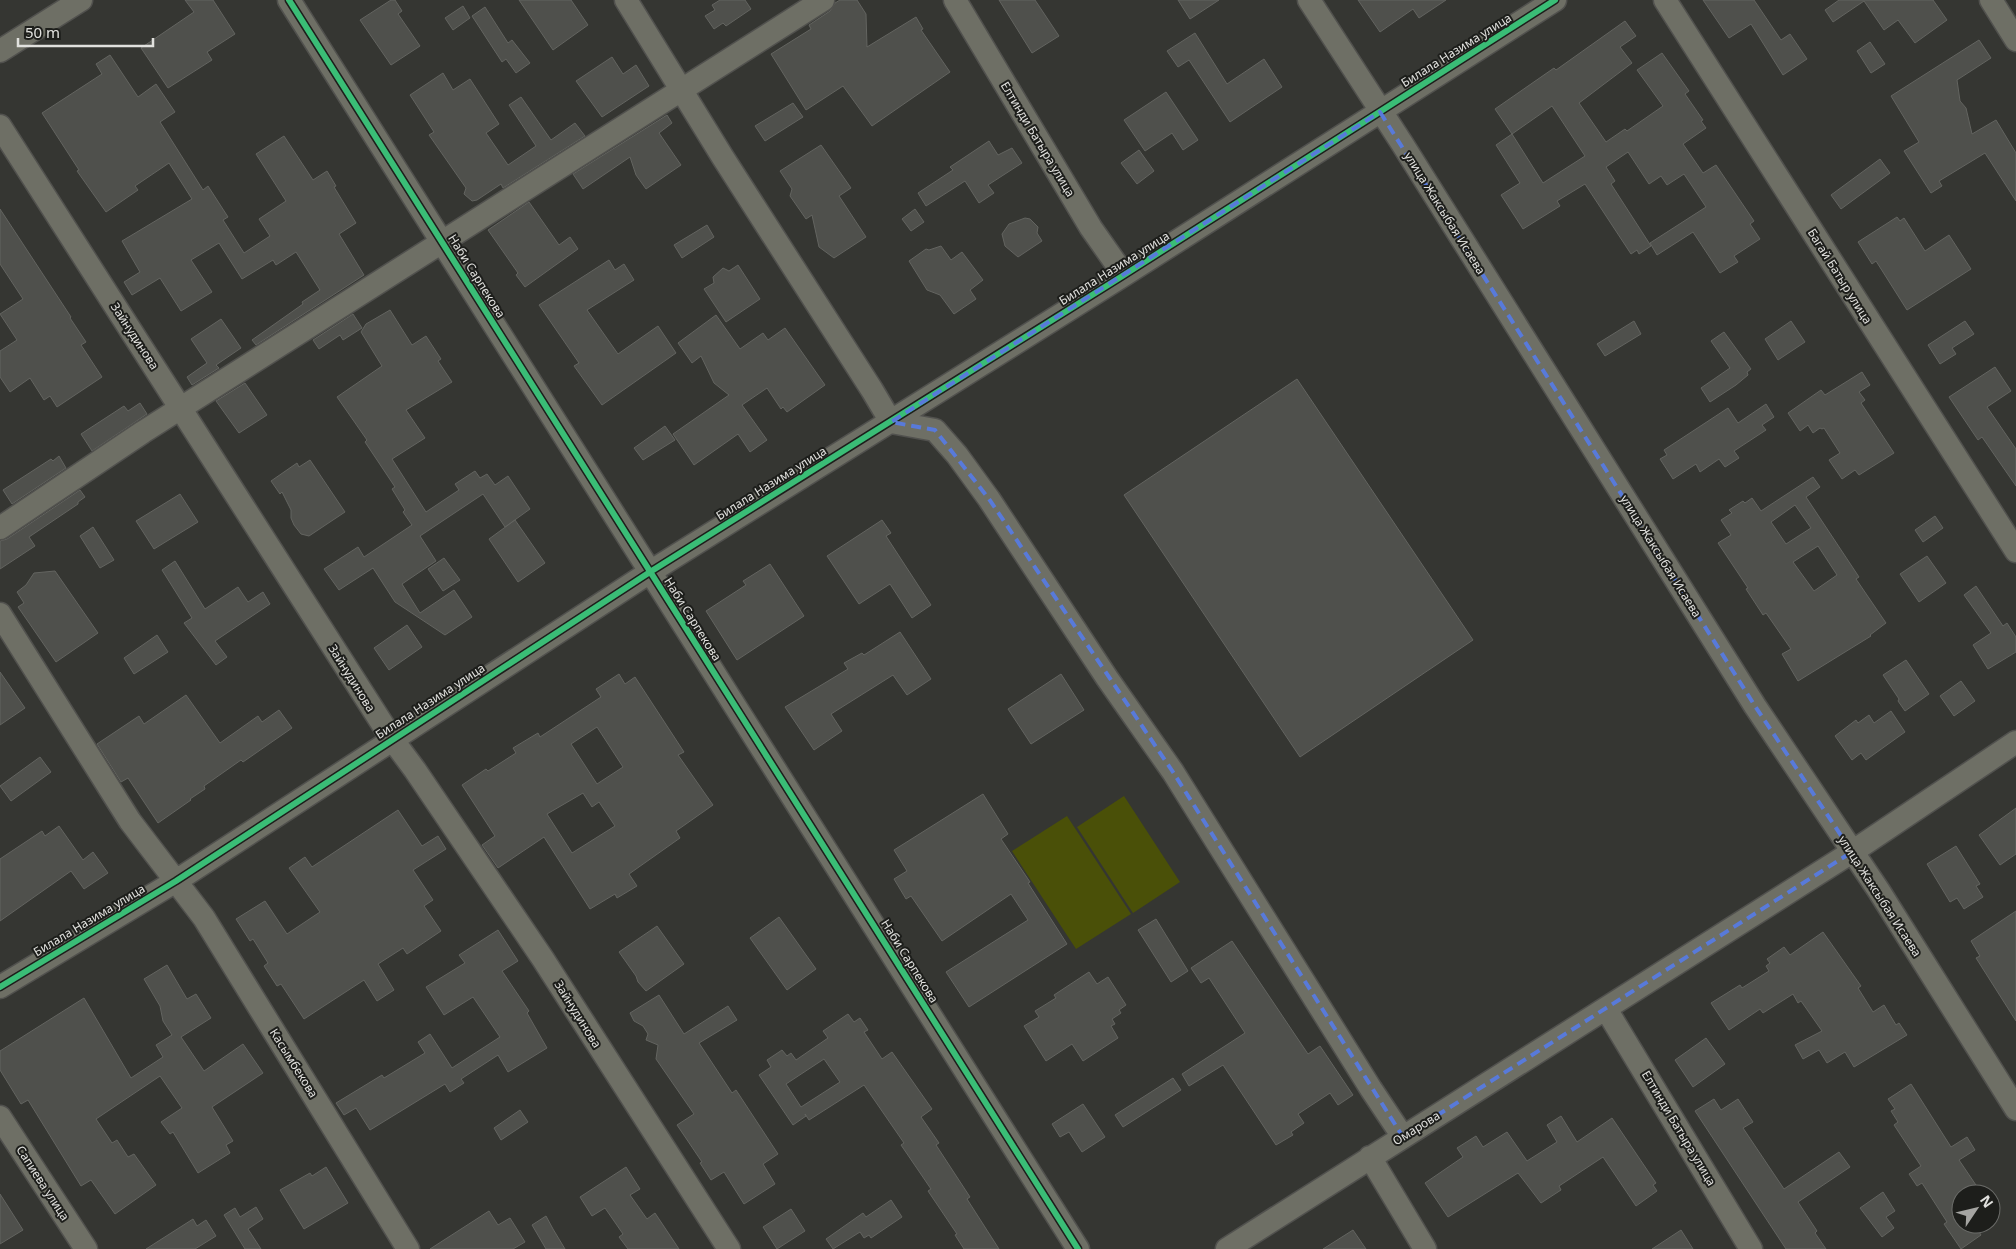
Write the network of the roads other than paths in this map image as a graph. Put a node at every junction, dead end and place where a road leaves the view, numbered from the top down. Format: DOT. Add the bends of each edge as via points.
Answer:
graph roads {
  1 [pos="81,0"];
  2 [pos="289,0"];
  3 [pos="626,0"];
  4 [pos="823,0"];
  5 [pos="955,0"];
  6 [pos="1309,0"];
  7 [pos="1555,0"];
  8 [pos="1666,0"];
  9 [pos="1991,0"];
  10 [pos="2016,40"];
  11 [pos="0,51"];
  12 [pos="682,90"];
  13 [pos="1380,112"];
  14 [pos="0,126"];
  15 [pos="442,243"];
  16 [pos="1124,276"];
  17 [pos="182,408"];
  18 [pos="891,422"];
  19 [pos="0,528"];
  20 [pos="2016,551"];
  21 [pos="650,572"];
  22 [pos="0,614"];
  23 [pos="392,739"];
  24 [pos="2016,742"];
  25 [pos="1852,852"];
  26 [pos="176,881"];
  27 [pos="0,987"];
  28 [pos="1606,1008"];
  29 [pos="2016,1109"];
  30 [pos="0,1118"];
  31 [pos="1403,1137"];
  32 [pos="1370,1157"];
  33 [pos="86,1249"];
  34 [pos="408,1249"];
  35 [pos="729,1249"];
  36 [pos="1078,1249"];
  37 [pos="1227,1249"];
  38 [pos="1425,1249"];
  39 [pos="1751,1249"];
  1 -- 11 [label="street"];
  2 -- 15 [label="street, Наби Сарпекова"];
  3 -- 12 [label="street"];
  4 -- 12 [label="street"];
  5 -- 16 [label="street, Елтинди Батыра улица" via="1091,228"];
  6 -- 13 [label="street, улица Жаксыбая Исаева"];
  7 -- 13 [label="street, Билала Назима улица"];
  8 -- 20 [label="street, Багай Батыр улица"];
  9 -- 10 [label="street"];
  12 -- 15 [label="street"];
  12 -- 18 [label="street"];
  13 -- 16 [label="street, Билала Назима улица"];
  13 -- 25 [label="street, улица Жаксыбая Исаева" via="1755,706"];
  14 -- 17 [label="street, Зайнудинова"];
  15 -- 17 [label="street"];
  15 -- 21 [label="street, Наби Сарпекова"];
  16 -- 18 [label="street, Билала Назима улица"];
  17 -- 19 [label="street"];
  17 -- 23 [label="street, Зайнудинова"];
  18 -- 21 [label="street, Билала Назима улица"];
  18 -- 31 [label="street" via="935,430 989,499 1173,772"];
  21 -- 23 [label="street, Билала Назима улица"];
  21 -- 36 [label="street, Наби Сарпекова"];
  22 -- 26 [label="street, Касымбекова" via="130,821"];
  23 -- 26 [label="street, Билала Назима улица"];
  23 -- 35 [label="street, Зайнудинова" via="543,959"];
  24 -- 25 [label="street, Омарова"];
  25 -- 28 [label="street, Омарова"];
  25 -- 29 [label="street, улица Жаксыбая Исаева"];
  26 -- 27 [label="street, Билала Назима улица"];
  26 -- 34 [label="street, Касымбекова" via="204,918"];
  28 -- 31 [label="street, Омарова"];
  28 -- 39 [label="street, Елтинди Батыра улица"];
  30 -- 33 [label="street, Сапиева улица"];
  31 -- 32 [label="street, Омарова"];
  32 -- 37 [label="street, Омарова"];
  32 -- 38 [label="street"];
}
